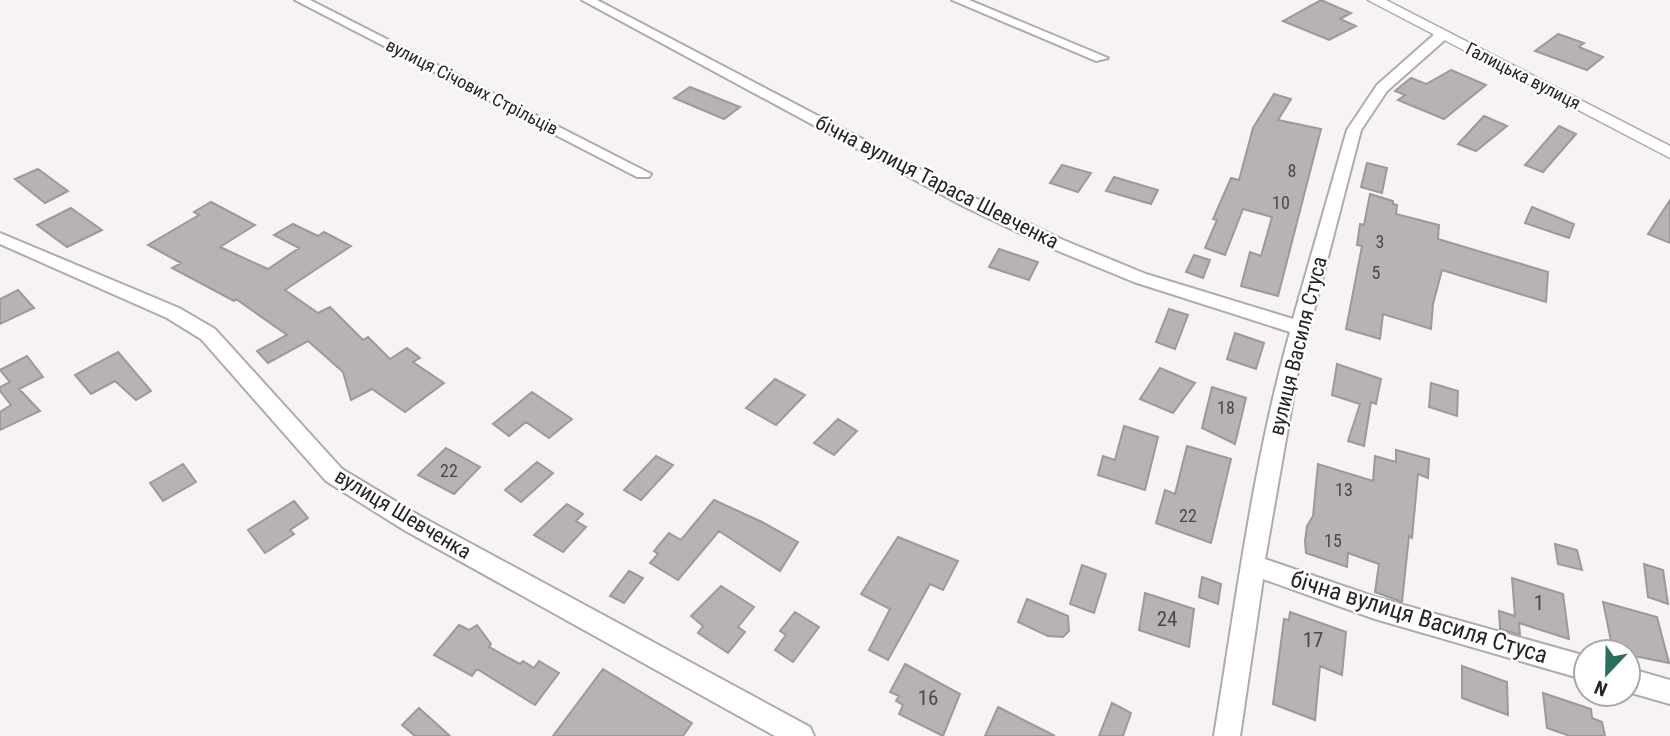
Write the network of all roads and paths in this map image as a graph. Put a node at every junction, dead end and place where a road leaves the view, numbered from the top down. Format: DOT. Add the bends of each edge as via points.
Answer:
graph roads {
  1 [pos="301,0"];
  2 [pos="588,0"];
  3 [pos="957,0"];
  4 [pos="1376,0"];
  5 [pos="1442,35"];
  6 [pos="1101,58"];
  7 [pos="1670,153"];
  8 [pos="643,174"];
  9 [pos="0,238"];
  10 [pos="1300,328"];
  11 [pos="1253,565"];
  12 [pos="1572,664"];
  13 [pos="1642,684"];
  14 [pos="1670,692"];
  15 [pos="801,736"];
  16 [pos="1227,736"];
  1 -- 8 [label="street, вулиця Січових Стрільців"];
  2 -- 10 [label="street, бічна вулиця Тараса Шевченка" via="1057,244 1140,278"];
  3 -- 6 [label="street"];
  4 -- 5 [label="street, Галицька вулиця"];
  5 -- 7 [label="street, Галицька вулиця"];
  5 -- 10 [label="street, вулиця Василя Стуса" via="1395,72 1370,100 1354,130"];
  9 -- 15 [label="street, вулиця Шевченка" via="208,334 334,475 412,523"];
  10 -- 11 [label="street, вулиця Василя Стуса"];
  11 -- 12 [label="street, бічна вулиця Василя Стуса" via="1375,608"];
  11 -- 16 [label="street, вулиця Василя Стуса"];
  13 -- 14 [label="street"];
}
